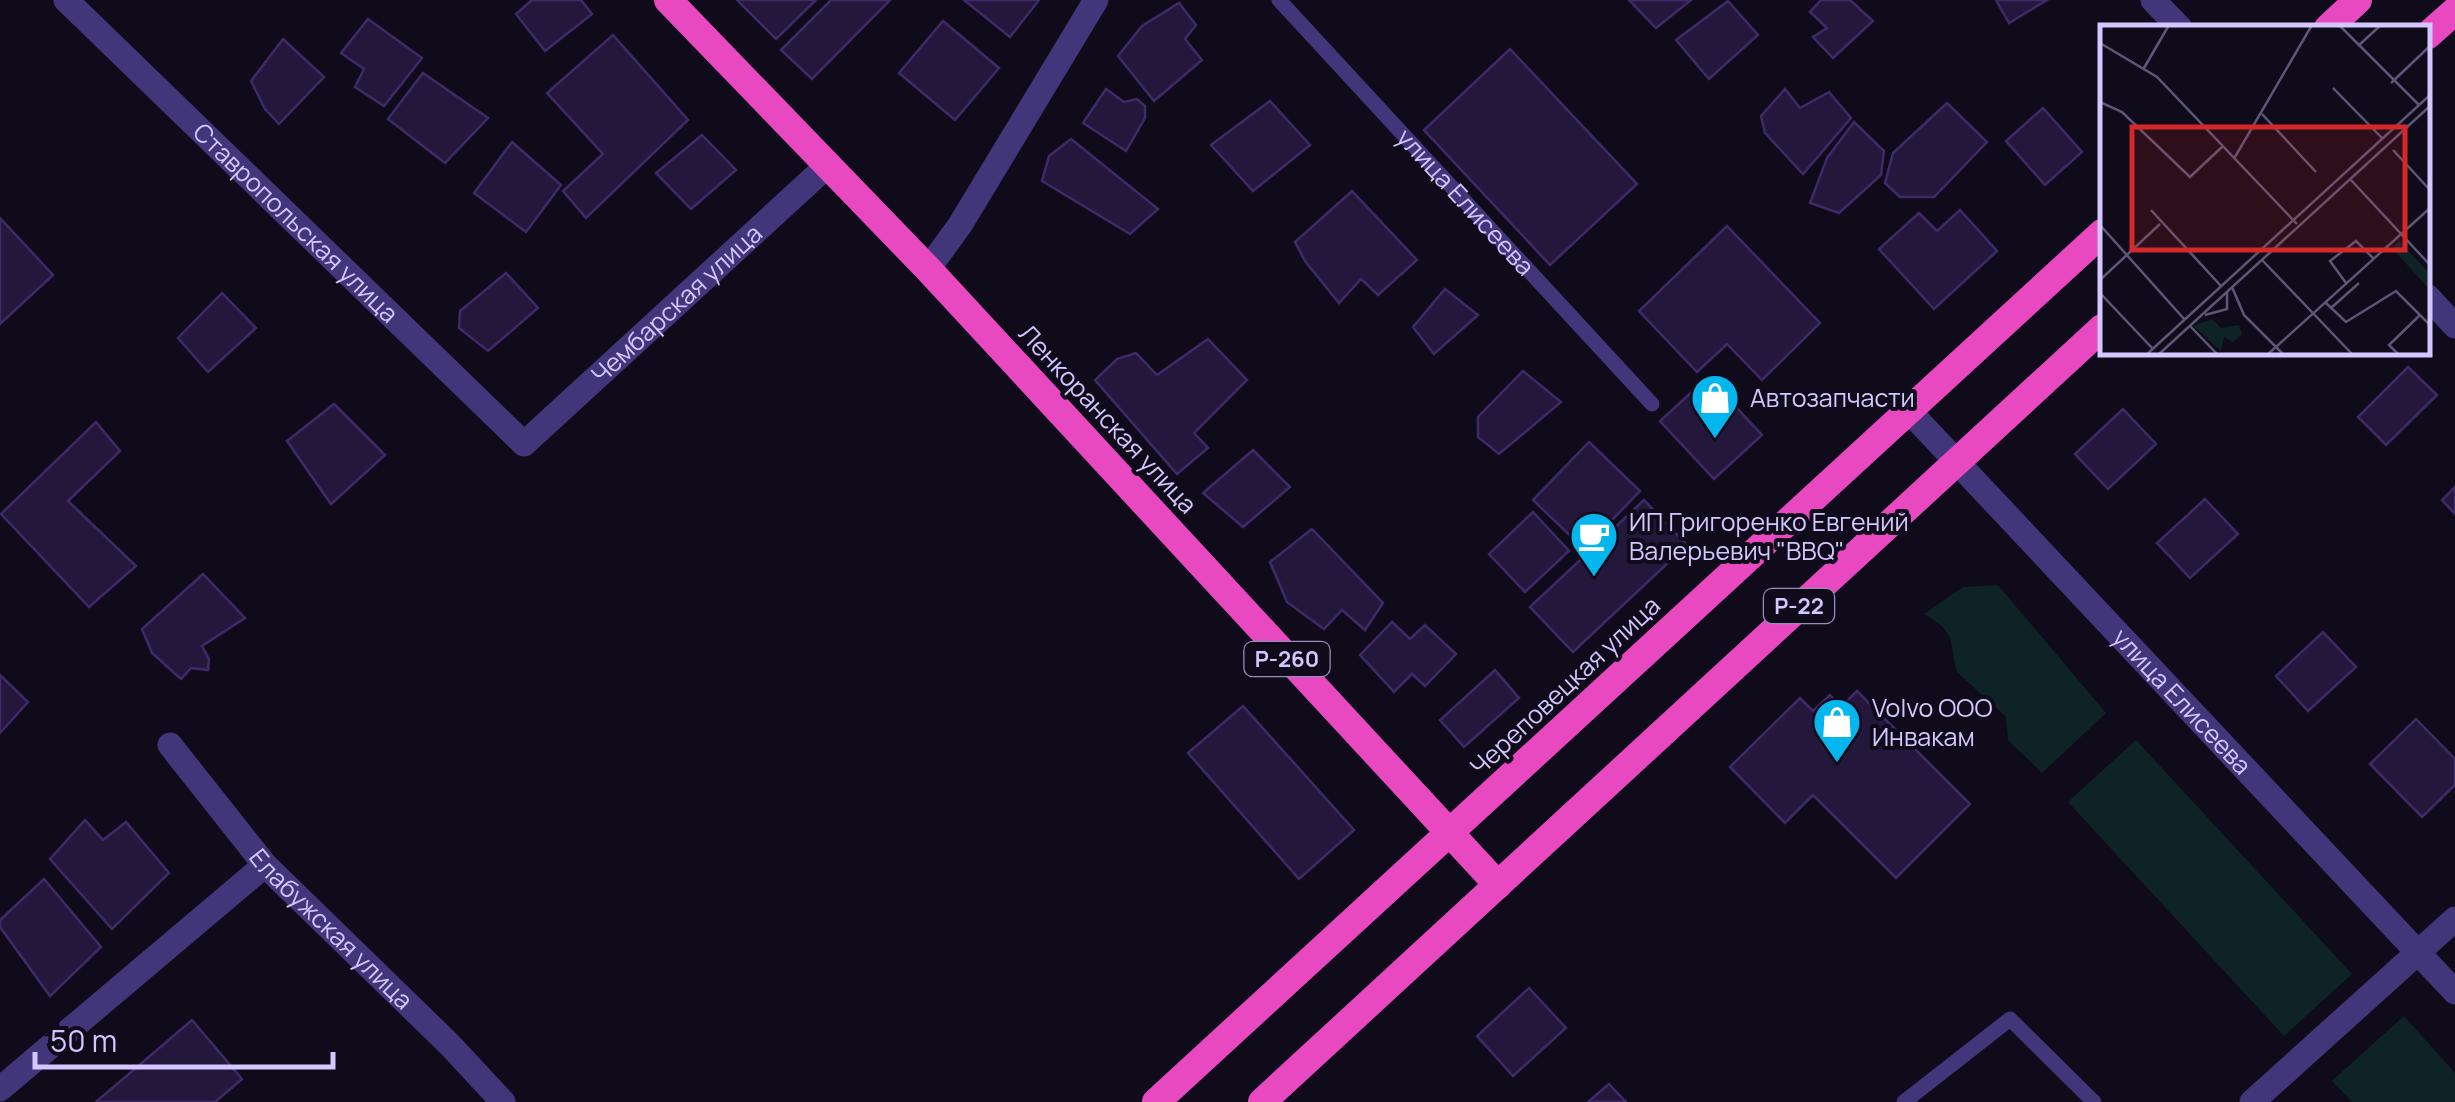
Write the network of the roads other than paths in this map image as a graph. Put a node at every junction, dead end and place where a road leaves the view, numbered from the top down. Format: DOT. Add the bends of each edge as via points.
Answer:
graph roads {
  1 [pos="66,0"];
  2 [pos="668,0"];
  3 [pos="1096,0"];
  4 [pos="1279,0"];
  5 [pos="2153,0"];
  6 [pos="2358,0"];
  7 [pos="2455,11"];
  8 [pos="2177,25"];
  9 [pos="2331,25"];
  10 [pos="2430,33"];
  11 [pos="830,164"];
  12 [pos="2100,236"];
  13 [pos="928,268"];
  14 [pos="2430,299"];
  15 [pos="2455,326"];
  16 [pos="2100,330"];
  17 [pos="1652,404"];
  18 [pos="1908,410"];
  19 [pos="524,444"];
  20 [pos="1956,462"];
  21 [pos="170,745"];
  22 [pos="1448,834"];
  23 [pos="265,865"];
  24 [pos="1498,885"];
  25 [pos="2455,919"];
  26 [pos="2418,952"];
  27 [pos="2455,992"];
  28 [pos="0,1089"];
  29 [pos="504,1102"];
  30 [pos="1156,1102"];
  31 [pos="1262,1102"];
  32 [pos="1904,1102"];
  33 [pos="2094,1102"];
  34 [pos="2252,1102"];
  1 -- 19 [label="street, Ставропольская улица"];
  2 -- 11 [label="highway, Ленкоранская улица / Р-260"];
  3 -- 13 [label="street"];
  4 -- 17 [label="lane, улица Елисеева"];
  5 -- 8 [label="street"];
  6 -- 9 [label="highway"];
  7 -- 10 [label="highway"];
  11 -- 13 [label="highway, Ленкоранская улица / Р-260"];
  11 -- 19 [label="street, Чембарская улица"];
  12 -- 18 [label="highway, Череповецкая улица / Р-22"];
  13 -- 22 [label="highway, Ленкоранская улица / Р-260"];
  14 -- 15 [label="street"];
  16 -- 20 [label="highway, Р-22"];
  18 -- 20 [label="street, улица Елисеева"];
  18 -- 22 [label="highway, Череповецкая улица / Р-22"];
  20 -- 24 [label="highway, Р-22"];
  20 -- 26 [label="street, улица Елисеева"];
  21 -- 23 [label="street, Елабужская улица"];
  22 -- 24 [label="highway, Ленкоранская улица"];
  22 -- 30 [label="highway, Череповецкая улица / Р-22"];
  23 -- 28 [label="street"];
  23 -- 29 [label="street, Елабужская улица"];
  24 -- 31 [label="highway, Р-22"];
  25 -- 26 [label="street"];
  26 -- 27 [label="street, улица Елисеева"];
  26 -- 34 [label="street"];
  32 -- 33 [label="lane" via="2010,1019"];
}
